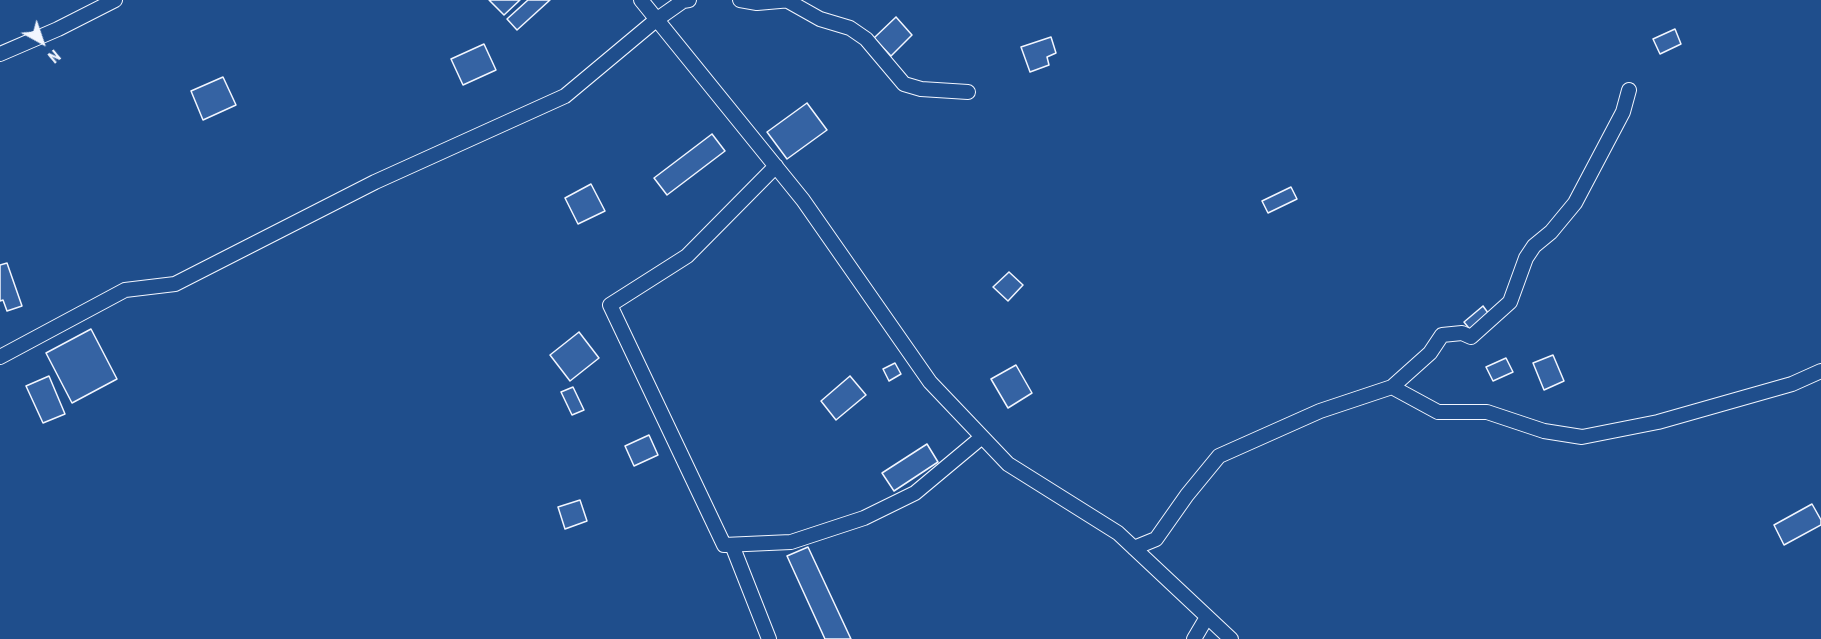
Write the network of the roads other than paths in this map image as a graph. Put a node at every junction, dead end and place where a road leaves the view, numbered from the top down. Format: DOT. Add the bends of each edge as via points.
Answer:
graph roads {
  1 [pos="115,0"];
  2 [pos="641,0"];
  3 [pos="689,0"];
  4 [pos="740,0"];
  5 [pos="790,1"];
  6 [pos="656,20"];
  7 [pos="0,54"];
  8 [pos="1629,90"];
  9 [pos="968,93"];
  10 [pos="776,166"];
  11 [pos="0,357"];
  12 [pos="1821,371"];
  13 [pos="1392,387"];
  14 [pos="982,437"];
  15 [pos="732,545"];
  16 [pos="1134,548"];
  17 [pos="1207,617"];
  18 [pos="769,639"];
  19 [pos="1194,639"];
  20 [pos="1231,639"];
  1 -- 7 [label="street"];
  2 -- 6 [label="street"];
  3 -- 6 [label="street"];
  4 -- 5 [label="street"];
  5 -- 9 [label="street" via="866,39 904,84"];
  6 -- 10 [label="street"];
  6 -- 11 [label="street" via="565,96 375,182 175,284 125,290"];
  8 -- 13 [label="street" via="1623,112 1575,203 1526,258 1510,302 1471,337 1462,333 1442,335 1430,353"];
  10 -- 14 [label="street" via="930,382"];
  10 -- 15 [label="street" via="687,256 610,304 724,545"];
  12 -- 13 [label="street" via="1792,384 1658,422 1582,437 1487,412 1438,412"];
  13 -- 16 [label="street" via="1320,411 1219,456 1156,539"];
  14 -- 15 [label="street" via="915,493 864,518 792,542"];
  14 -- 16 [label="street" via="1008,464 1118,532"];
  15 -- 18 [label="street"];
  16 -- 17 [label="street"];
  17 -- 19 [label="street"];
  17 -- 20 [label="street"];
}
